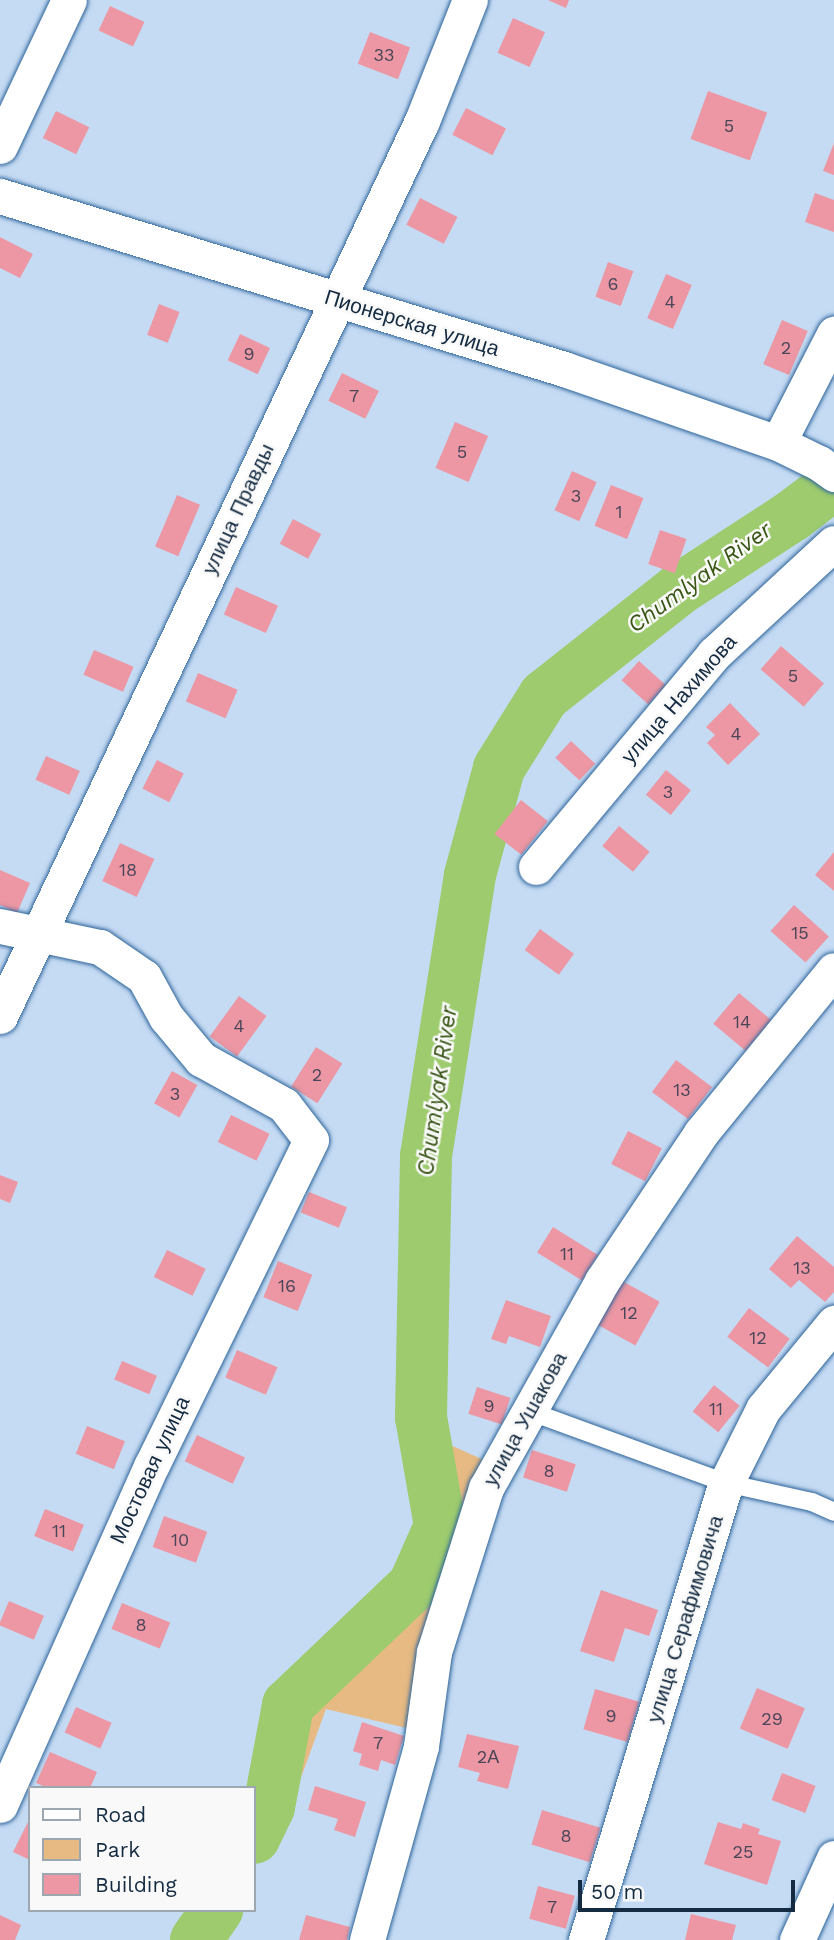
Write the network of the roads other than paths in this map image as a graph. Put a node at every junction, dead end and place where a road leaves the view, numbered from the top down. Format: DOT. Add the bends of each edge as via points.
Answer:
graph roads {
  1 [pos="68,0"];
  2 [pos="470,0"];
  3 [pos="0,146"];
  4 [pos="0,197"];
  5 [pos="337,300"];
  6 [pos="834,334"];
  7 [pos="778,443"];
  8 [pos="826,468"];
  9 [pos="834,543"];
  10 [pos="536,867"];
  11 [pos="0,926"];
  12 [pos="38,932"];
  13 [pos="834,970"];
  14 [pos="0,1016"];
  15 [pos="834,1323"];
  16 [pos="529,1410"];
  17 [pos="726,1483"];
  18 [pos="834,1511"];
  19 [pos="0,1805"];
  20 [pos="834,1858"];
  21 [pos="367,1940"];
  22 [pos="586,1940"];
  23 [pos="797,1940"];
  1 -- 3 [label="street"];
  2 -- 5 [label="street, улица Правды" via="422,121"];
  4 -- 5 [label="street, Пионерская улица"];
  5 -- 7 [label="street, Пионерская улица" via="564,369"];
  5 -- 12 [label="street, улица Правды"];
  6 -- 7 [label="street"];
  7 -- 8 [label="street, Пионерская улица"];
  9 -- 10 [label="street, улица Нахимова" via="714,654"];
  11 -- 12 [label="street"];
  12 -- 14 [label="street, улица Правды"];
  12 -- 19 [label="street, Мостовая улица" via="100,947 144,977 166,1017 201,1059 284,1105 311,1140 151,1466"];
  13 -- 16 [label="street, улица Ушакова" via="701,1133 602,1281"];
  15 -- 17 [label="street, улица Серафимовича" via="763,1409"];
  16 -- 17 [label="lane"];
  16 -- 21 [label="street, улица Ушакова" via="486,1488 461,1558 434,1651 421,1746"];
  17 -- 18 [label="lane"];
  17 -- 22 [label="street, улица Серафимовича"];
  20 -- 23 [label="street"];
}
